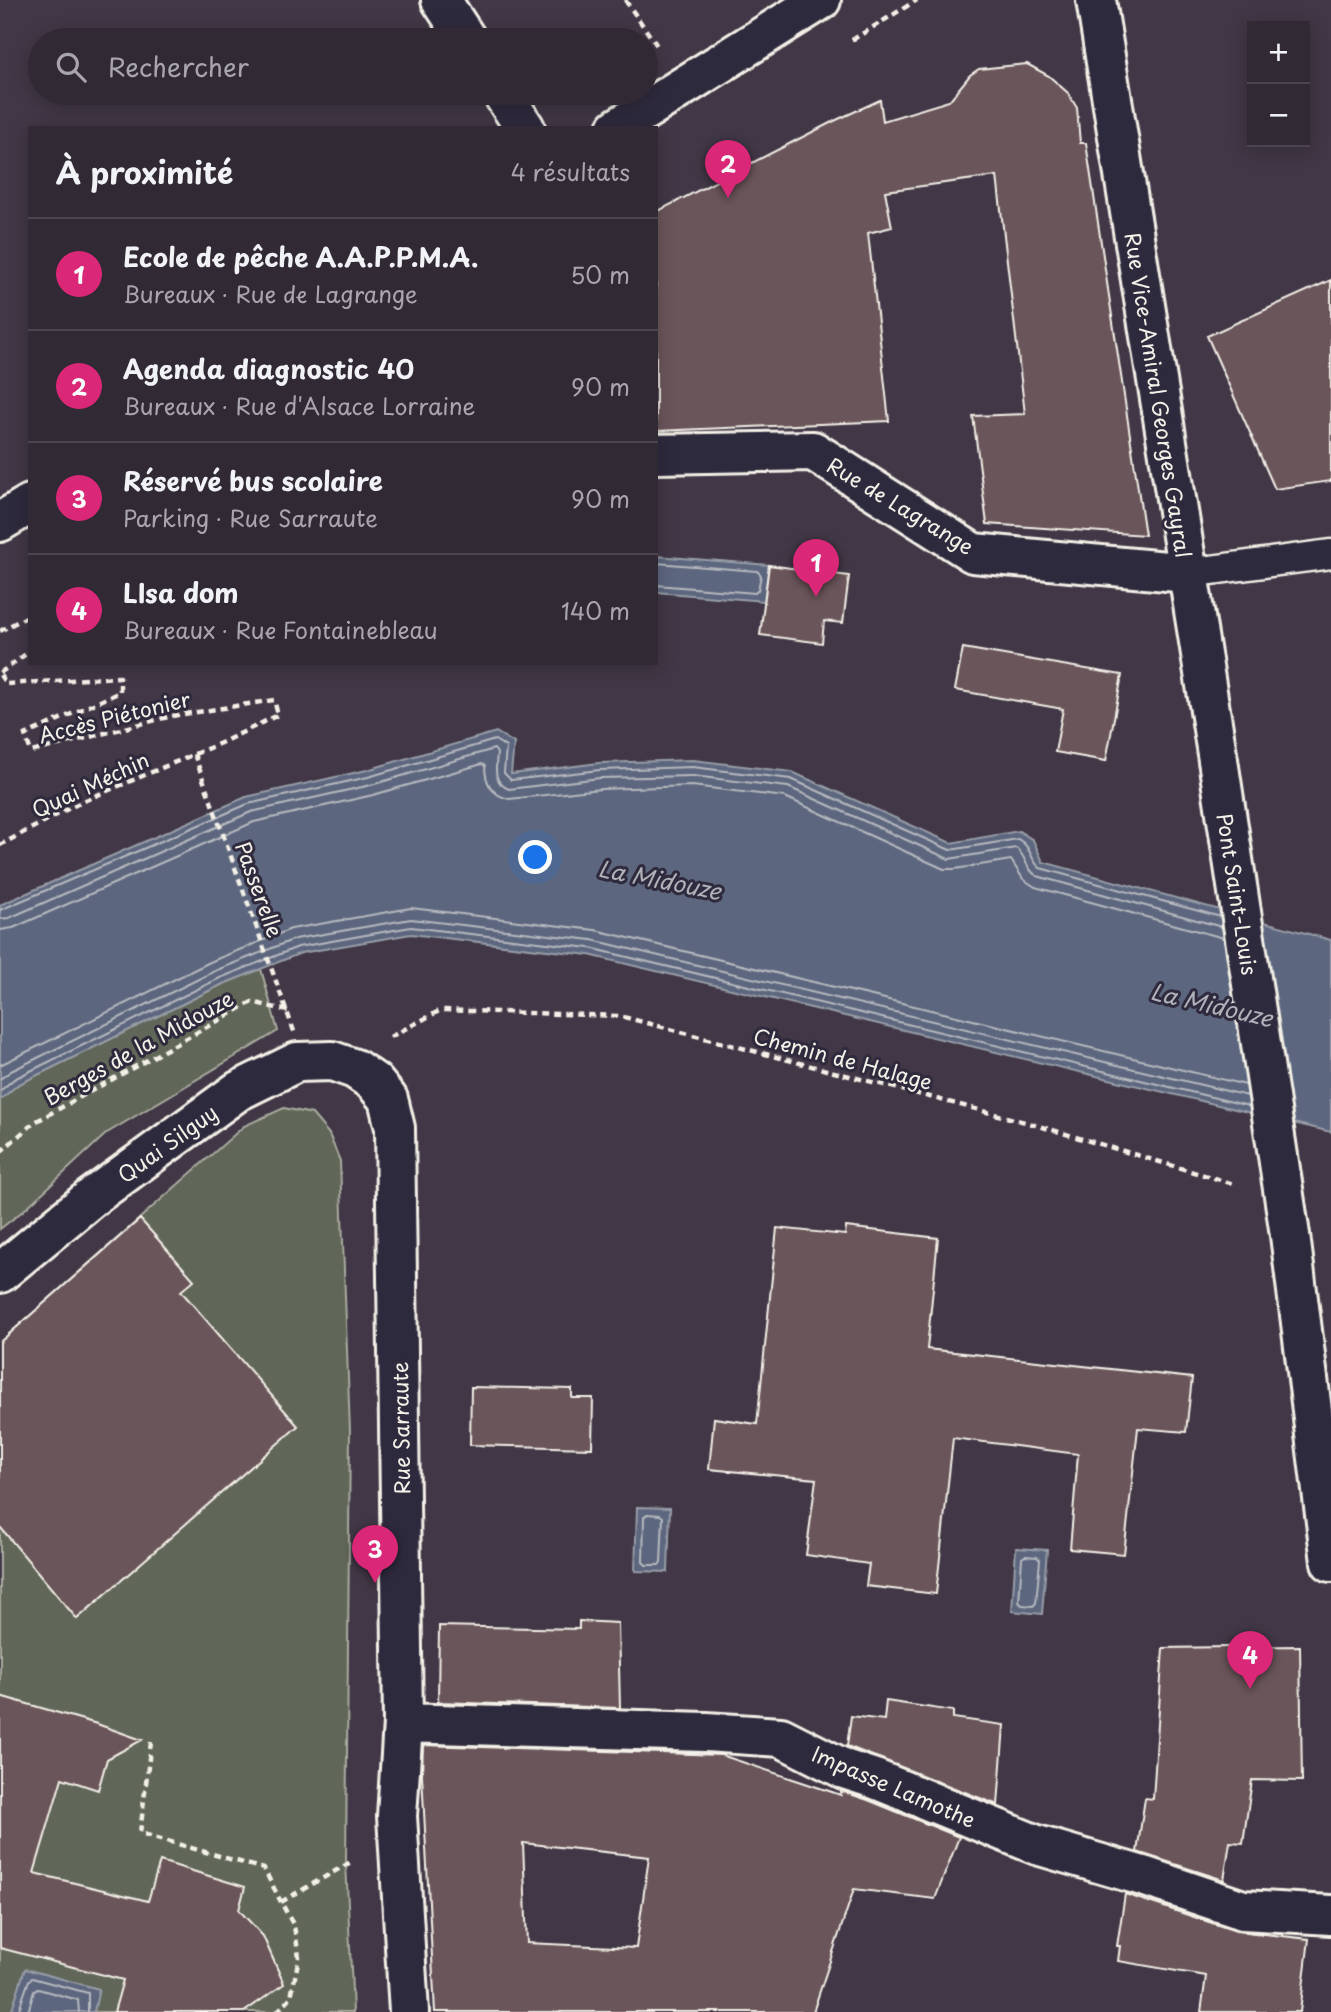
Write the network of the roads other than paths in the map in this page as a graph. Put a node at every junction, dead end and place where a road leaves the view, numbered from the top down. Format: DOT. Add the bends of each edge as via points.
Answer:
graph roads {
  1 [pos="441,0"];
  2 [pos="821,0"];
  3 [pos="1099,15"];
  4 [pos="459,28"];
  5 [pos="658,101"];
  6 [pos="510,105"];
  7 [pos="653,105"];
  8 [pos="524,126"];
  9 [pos="620,126"];
  10 [pos="658,454"];
  11 [pos="28,505"];
  12 [pos="0,522"];
  13 [pos="1331,554"];
  14 [pos="1188,573"];
  15 [pos="1218,760"];
  16 [pos="355,1069"];
  17 [pos="0,1273"];
  18 [pos="1331,1562"];
  19 [pos="404,1723"];
  20 [pos="1331,1915"];
  21 [pos="410,2012"];
  1 -- 4 [label="street"];
  2 -- 5 [label="street"];
  3 -- 14 [label="street, Rue Vice-Amiral Georges Gayral"];
  6 -- 8 [label="street"];
  7 -- 9 [label="street"];
  10 -- 14 [label="street, Rue de Lagrange" via="813,452 973,554"];
  11 -- 12 [label="street"];
  13 -- 14 [label="lane"];
  14 -- 15 [label="street, Rue Vice-Amiral Georges Gayral"];
  15 -- 18 [label="street, Pont Saint-Louis, bridge" via="1290,1235"];
  16 -- 17 [label="street, Quai Silguy" via="332,1061 297,1062 238,1091 91,1199"];
  16 -- 19 [label="street, Rue Sarraute" via="388,1099 395,1128"];
  19 -- 20 [label="street, Impasse Lamothe" via="782,1737 844,1769 1037,1845 1243,1910"];
  19 -- 21 [label="street, Rue Sarraute" via="397,1816"];
}
